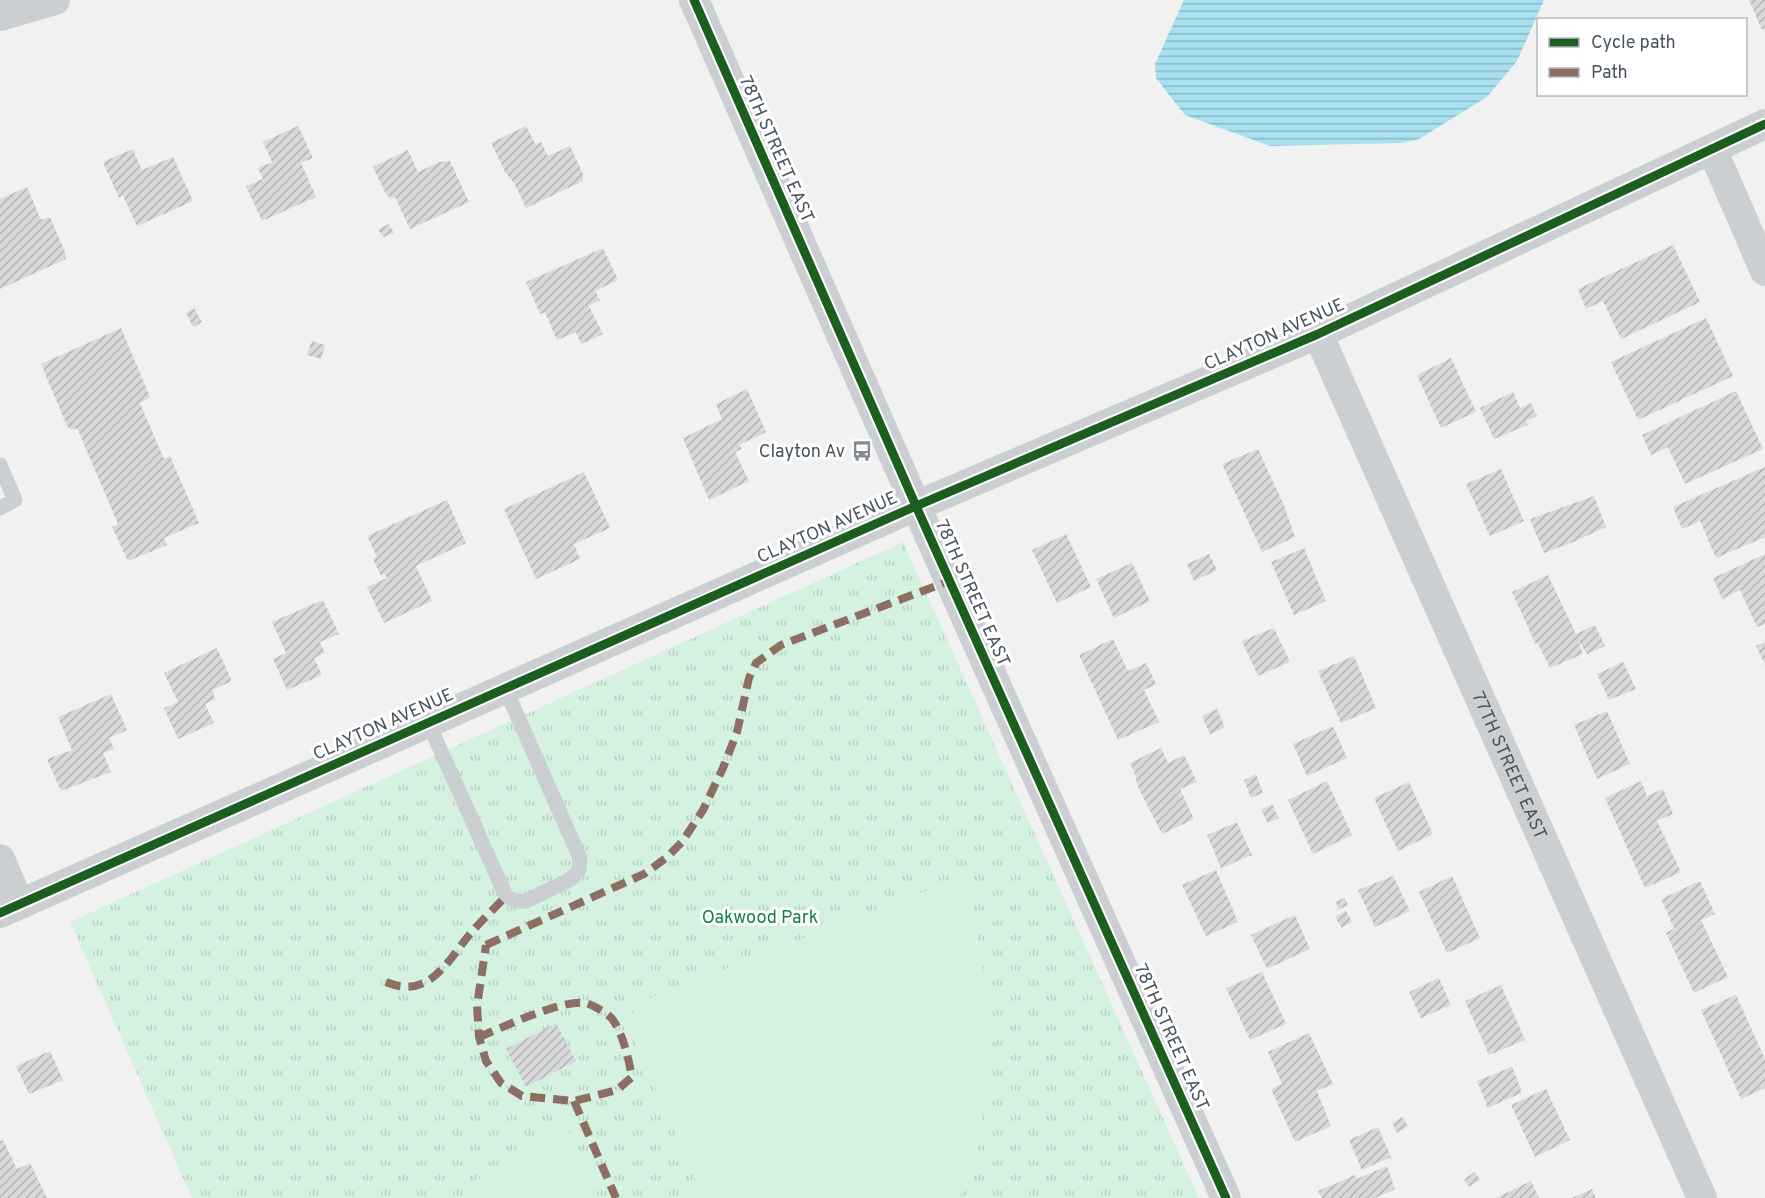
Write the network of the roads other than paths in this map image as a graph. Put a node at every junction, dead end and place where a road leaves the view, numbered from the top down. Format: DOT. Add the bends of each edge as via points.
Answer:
graph roads {
  1 [pos="55,0"];
  2 [pos="694,0"];
  3 [pos="4,10"];
  4 [pos="1765,124"];
  5 [pos="1712,149"];
  6 [pos="1765,271"];
  7 [pos="1318,334"];
  8 [pos="0,465"];
  9 [pos="916,506"];
  10 [pos="0,507"];
  11 [pos="505,688"];
  12 [pos="428,722"];
  13 [pos="0,859"];
  14 [pos="10,908"];
  15 [pos="1226,1198"];
  16 [pos="1702,1198"];
  1 -- 3 [label="street"];
  2 -- 9 [label="street, 78TH STREET EAST"];
  4 -- 5 [label="street, CLAYTON AVENUE"];
  5 -- 6 [label="street"];
  5 -- 7 [label="street, CLAYTON AVENUE"];
  7 -- 9 [label="street, CLAYTON AVENUE"];
  7 -- 16 [label="street, 77TH STREET EAST"];
  8 -- 10 [label="lane" via="15,500"];
  9 -- 11 [label="street, CLAYTON AVENUE"];
  9 -- 15 [label="street, 78TH STREET EAST"];
  11 -- 12 [label="street, CLAYTON AVENUE"];
  11 -- 12 [label="lane" via="580,858 579,870 571,879 526,901 506,896"];
  12 -- 14 [label="street, CLAYTON AVENUE"];
  13 -- 14 [label="street"];
}
